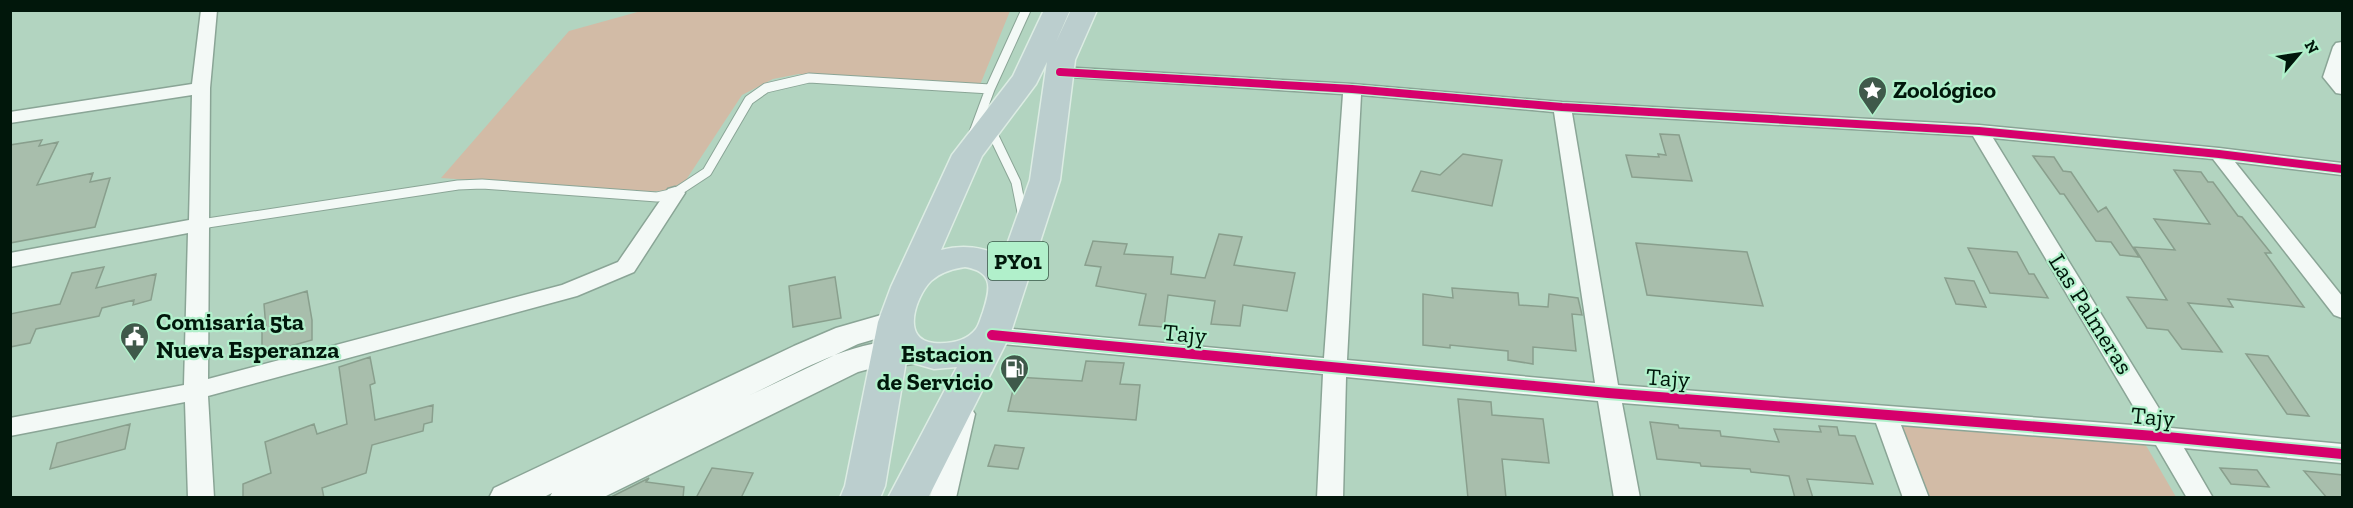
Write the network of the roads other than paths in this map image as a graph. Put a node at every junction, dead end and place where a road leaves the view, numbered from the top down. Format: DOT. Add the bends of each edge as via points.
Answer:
graph roads {
  1 [pos="209,10"];
  2 [pos="1026,10"];
  3 [pos="1057,10"];
  4 [pos="1084,10"];
  5 [pos="2343,46"];
  6 [pos="1059,72"];
  7 [pos="201,88"];
  8 [pos="990,89"];
  9 [pos="1352,89"];
  10 [pos="2343,89"];
  11 [pos="1562,107"];
  12 [pos="986,115"];
  13 [pos="10,118"];
  14 [pos="1979,131"];
  15 [pos="2219,153"];
  16 [pos="2343,168"];
  17 [pos="675,193"];
  18 [pos="201,224"];
  19 [pos="1023,245"];
  20 [pos="10,260"];
  21 [pos="908,286"];
  22 [pos="1007,291"];
  23 [pos="2343,310"];
  24 [pos="992,335"];
  25 [pos="902,343"];
  26 [pos="1335,367"];
  27 [pos="974,371"];
  28 [pos="196,390"];
  29 [pos="1608,393"];
  30 [pos="1885,414"];
  31 [pos="10,427"];
  32 [pos="2167,437"];
  33 [pos="2343,454"];
  34 [pos="201,498"];
  35 [pos="507,498"];
  36 [pos="567,498"];
  37 [pos="860,498"];
  38 [pos="908,498"];
  39 [pos="943,498"];
  40 [pos="1330,498"];
  41 [pos="1627,498"];
  42 [pos="1916,498"];
  43 [pos="2201,498"];
  1 -- 7 [label="street"];
  2 -- 8 [label="lane"];
  3 -- 12 [label="highway" via="1026,78"];
  4 -- 6 [label="highway, PY01"];
  5 -- 10 [label="street" via="2332,77"];
  6 -- 9 [label="street"];
  6 -- 19 [label="highway, PY01" via="1045,180"];
  7 -- 13 [label="street"];
  7 -- 18 [label="street"];
  8 -- 12 [label="lane"];
  8 -- 17 [label="lane" via="809,78 766,88 748,100 707,172"];
  9 -- 11 [label="street"];
  9 -- 26 [label="street"];
  11 -- 14 [label="street"];
  11 -- 29 [label="street"];
  12 -- 19 [label="lane" via="1020,199"];
  12 -- 21 [label="highway"];
  14 -- 15 [label="street"];
  14 -- 32 [label="street, Las Palmeras"];
  15 -- 16 [label="street"];
  15 -- 23 [label="street"];
  17 -- 18 [label="lane" via="657,197 458,185"];
  17 -- 28 [label="street" via="626,267 607,277 570,291"];
  18 -- 20 [label="street"];
  18 -- 28 [label="street"];
  19 -- 22 [label="highway, PY01"];
  21 -- 22 [label="highway" via="930,264 966,256 997,267 1006,278"];
  21 -- 25 [label="highway"];
  22 -- 24 [label="highway, PY01"];
  24 -- 25 [label="highway" via="976,348 954,355 931,356"];
  24 -- 26 [label="street, Tajy"];
  24 -- 27 [label="highway, PY01"];
  25 -- 35 [label="main road" via="847,336"];
  25 -- 36 [label="main road" via="846,364"];
  25 -- 37 [label="highway"];
  26 -- 29 [label="street, Tajy"];
  26 -- 40 [label="street"];
  27 -- 38 [label="highway, PY01"];
  27 -- 39 [label="street"];
  28 -- 31 [label="street"];
  28 -- 34 [label="street"];
  29 -- 30 [label="street, Tajy"];
  29 -- 41 [label="street"];
  30 -- 32 [label="street, Tajy"];
  30 -- 42 [label="street"];
  32 -- 33 [label="street, Tajy"];
  32 -- 43 [label="street, Las Palmeras"];
}
